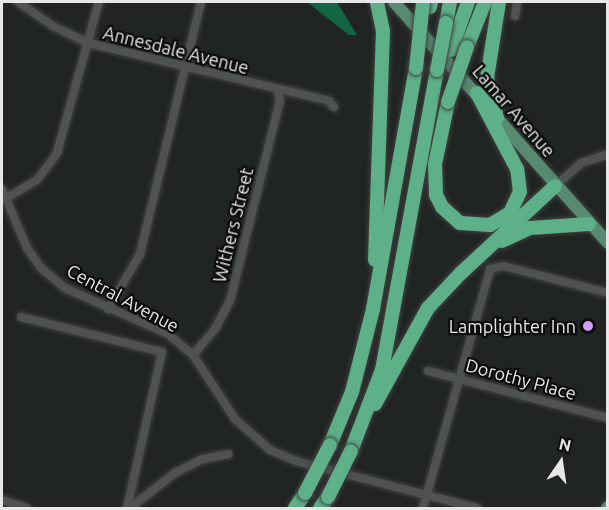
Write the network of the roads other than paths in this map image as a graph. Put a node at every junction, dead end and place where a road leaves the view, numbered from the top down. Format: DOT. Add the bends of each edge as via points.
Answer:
graph roads {
  1 [pos="18,2"];
  2 [pos="99,2"];
  3 [pos="201,2"];
  4 [pos="377,2"];
  5 [pos="394,2"];
  6 [pos="450,2"];
  7 [pos="468,2"];
  8 [pos="485,2"];
  9 [pos="499,2"];
  10 [pos="517,2"];
  11 [pos="428,3"];
  12 [pos="515,16"];
  13 [pos="88,42"];
  14 [pos="186,67"];
  15 [pos="437,70"];
  16 [pos="278,92"];
  17 [pos="477,93"];
  18 [pos="334,107"];
  19 [pos="497,118"];
  20 [pos="608,154"];
  21 [pos="555,186"];
  22 [pos="2,189"];
  23 [pos="5,199"];
  24 [pos="589,224"];
  25 [pos="608,243"];
  26 [pos="492,245"];
  27 [pos="608,293"];
  28 [pos="108,309"];
  29 [pos="373,309"];
  30 [pos="21,317"];
  31 [pos="193,355"];
  32 [pos="428,371"];
  33 [pos="458,378"];
  34 [pos="366,415"];
  35 [pos="608,417"];
  36 [pos="229,454"];
  37 [pos="427,495"];
  38 [pos="2,500"];
  39 [pos="324,503"];
  40 [pos="27,508"];
  41 [pos="129,508"];
  42 [pos="295,508"];
  43 [pos="423,508"];
  44 [pos="477,508"];
  1 -- 13 [label="street, Annesdale Avenue" via="53,26"];
  2 -- 13 [label="street"];
  3 -- 14 [label="street"];
  4 -- 29 [label="highway" via="383,31"];
  5 -- 17 [label="main road, Lamar Avenue"];
  6 -- 15 [label="highway, bridge"];
  7 -- 15 [label="highway, bridge"];
  8 -- 17 [label="highway, bridge" via="448,102 435,164 436,195 446,212 460,223 490,225 510,213 520,192 517,169"];
  9 -- 19 [label="highway" via="487,78"];
  10 -- 12 [label="street"];
  11 -- 29 [label="highway, bridge"];
  13 -- 14 [label="street, Annesdale Avenue"];
  13 -- 23 [label="street" via="57,153 37,180"];
  14 -- 16 [label="street, Annesdale Avenue"];
  14 -- 28 [label="street" via="140,254"];
  15 -- 34 [label="highway" via="398,290 381,370"];
  16 -- 18 [label="street, Annesdale Avenue" via="329,102"];
  16 -- 31 [label="street, Withers Street" via="280,101 230,301 215,329"];
  17 -- 19 [label="main road, Lamar Avenue"];
  19 -- 21 [label="main road, Lamar Avenue"];
  20 -- 21 [label="street" via="581,163"];
  21 -- 24 [label="main road, Lamar Avenue"];
  21 -- 26 [label="highway"];
  22 -- 23 [label="street, Central Avenue"];
  23 -- 28 [label="street, Central Avenue" via="27,248 41,268 65,288"];
  24 -- 25 [label="main road, Lamar Avenue"];
  24 -- 26 [label="highway" via="530,228"];
  26 -- 34 [label="highway" via="428,308 381,398"];
  27 -- 33 [label="street" via="503,266 490,269"];
  28 -- 31 [label="street, Central Avenue" via="168,334"];
  29 -- 42 [label="highway, bridge" via="352,392 330,445"];
  30 -- 41 [label="street" via="162,352"];
  31 -- 37 [label="street, Central Avenue" via="235,420 270,450"];
  32 -- 33 [label="street, Dorothy Place"];
  33 -- 35 [label="street, Dorothy Place"];
  33 -- 37 [label="street"];
  34 -- 39 [label="highway, bridge"];
  36 -- 41 [label="street" via="203,459 176,473"];
  37 -- 43 [label="street"];
  37 -- 44 [label="street, Central Avenue"];
  38 -- 40 [label="street"];
}
